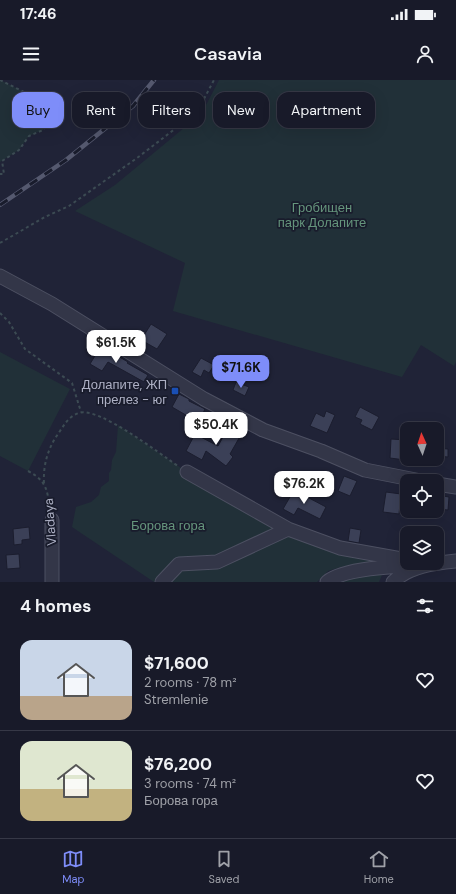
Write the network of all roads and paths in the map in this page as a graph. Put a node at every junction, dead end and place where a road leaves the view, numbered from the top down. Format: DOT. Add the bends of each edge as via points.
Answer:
graph roads {
  1 [pos="0,80"];
  2 [pos="214,80"];
  3 [pos="0,174"];
  4 [pos="0,243"];
  5 [pos="0,276"];
  6 [pos="0,313"];
  7 [pos="80,412"];
  8 [pos="28,470"];
  9 [pos="187,472"];
  10 [pos="400,477"];
  11 [pos="44,483"];
  12 [pos="444,485"];
  13 [pos="456,487"];
  14 [pos="52,520"];
  15 [pos="288,529"];
  16 [pos="400,559"];
  17 [pos="456,562"];
  18 [pos="444,563"];
  19 [pos="400,566"];
  20 [pos="411,570"];
  21 [pos="52,582"];
  22 [pos="162,582"];
  23 [pos="327,582"];
  24 [pos="393,582"];
  1 -- 3 [label="path" via="50,105 58,114 43,130 29,136 19,150 2,161 4,174"];
  2 -- 4 [label="path" via="197,112 137,158 69,206"];
  5 -- 10 [label="street" via="52,304 204,399 263,430 365,470"];
  6 -- 7 [label="path" via="9,322 25,349 72,383"];
  7 -- 9 [label="path" via="96,414 114,423"];
  7 -- 11 [label="path" via="65,423 52,442 43,474"];
  8 -- 11 [label="path, Vladaya"];
  9 -- 15 [label="street"];
  11 -- 14 [label="path, Vladaya" via="48,491"];
  12 -- 13 [label="street"];
  14 -- 21 [label="street, Vladaya"];
  15 -- 16 [label="street" via="340,548"];
  15 -- 22 [label="street" via="217,562 179,564"];
  17 -- 18 [label="street"];
  19 -- 23 [label="street" via="344,573"];
  20 -- 24 [label="street"];
}
